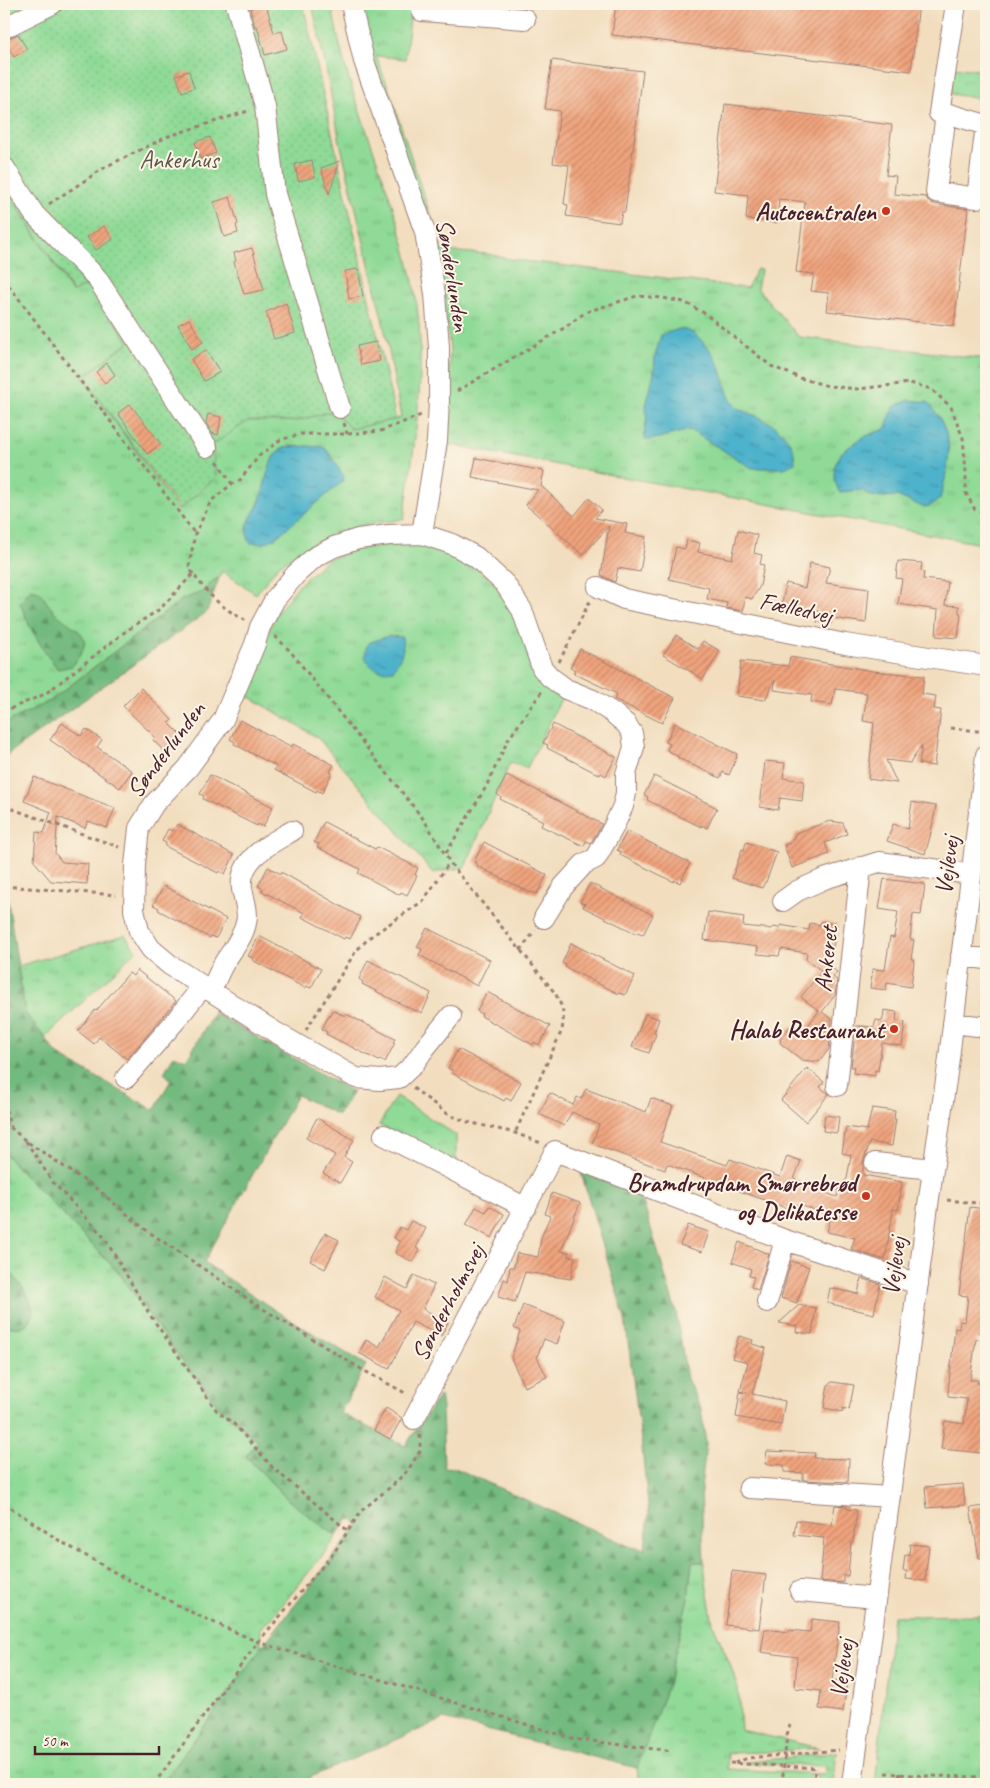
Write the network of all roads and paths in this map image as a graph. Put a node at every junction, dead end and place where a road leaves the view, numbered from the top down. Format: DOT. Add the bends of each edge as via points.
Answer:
graph roads {
  1 [pos="52,4"];
  2 [pos="236,4"];
  3 [pos="351,4"];
  4 [pos="423,4"];
  5 [pos="956,4"];
  6 [pos="525,18"];
  7 [pos="4,28"];
  8 [pos="265,106"];
  9 [pos="946,114"];
  10 [pos="4,167"];
  11 [pos="34,214"];
  12 [pos="4,279"];
  13 [pos="439,401"];
  14 [pos="340,408"];
  15 [pos="421,424"];
  16 [pos="207,446"];
  17 [pos="232,484"];
  18 [pos="986,514"];
  19 [pos="196,534"];
  20 [pos="422,534"];
  21 [pos="193,574"];
  22 [pos="598,587"];
  23 [pos="260,627"];
  24 [pos="986,666"];
  25 [pos="550,677"];
  26 [pos="4,714"];
  27 [pos="951,728"];
  28 [pos="986,732"];
  29 [pos="986,754"];
  30 [pos="4,806"];
  31 [pos="292,831"];
  32 [pos="136,853"];
  33 [pos="446,854"];
  34 [pos="977,862"];
  35 [pos="451,864"];
  36 [pos="861,867"];
  37 [pos="4,886"];
  38 [pos="134,896"];
  39 [pos="782,901"];
  40 [pos="544,918"];
  41 [pos="520,950"];
  42 [pos="961,956"];
  43 [pos="986,959"];
  44 [pos="206,989"];
  45 [pos="450,1016"];
  46 [pos="954,1023"];
  47 [pos="986,1027"];
  48 [pos="297,1043"];
  49 [pos="126,1078"];
  50 [pos="399,1078"];
  51 [pos="838,1086"];
  52 [pos="4,1102"];
  53 [pos="4,1122"];
  54 [pos="11,1127"];
  55 [pos="515,1133"];
  56 [pos="384,1135"];
  57 [pos="26,1141"];
  58 [pos="555,1151"];
  59 [pos="875,1163"];
  60 [pos="933,1169"];
  61 [pos="929,1198"];
  62 [pos="986,1204"];
  63 [pos="526,1208"];
  64 [pos="785,1240"];
  65 [pos="918,1284"];
  66 [pos="767,1302"];
  67 [pos="418,1411"];
  68 [pos="749,1488"];
  69 [pos="890,1497"];
  70 [pos="4,1503"];
  71 [pos="347,1530"];
  72 [pos="800,1591"];
  73 [pos="876,1598"];
  74 [pos="258,1642"];
  75 [pos="790,1725"];
  76 [pos="857,1749"];
  77 [pos="672,1751"];
  78 [pos="730,1763"];
  79 [pos="735,1763"];
  80 [pos="885,1773"];
  81 [pos="900,1773"];
  82 [pos="986,1777"];
  83 [pos="154,1784"];
  84 [pos="782,1784"];
  85 [pos="814,1784"];
  86 [pos="852,1784"];
  87 [pos="897,1784"];
  1 -- 7 [label="street"];
  2 -- 8 [label="street"];
  3 -- 13 [label="street, Sønderlunden" via="364,61 424,232 435,294"];
  4 -- 6 [label="street" via="422,11"];
  5 -- 9 [label="street" via="939,113"];
  8 -- 11 [label="path" via="168,136 107,166"];
  8 -- 14 [label="street" via="276,194"];
  10 -- 11 [label="street"];
  11 -- 16 [label="street" via="96,277"];
  12 -- 19 [label="path"];
  13 -- 18 [label="path" via="586,312 637,296 684,302 704,313 771,366 800,378 828,386 858,389 910,383 931,389 951,407 963,438 966,493 975,510"];
  13 -- 20 [label="street, Sønderlunden" via="437,441"];
  15 -- 17 [label="path" via="423,414 382,431 301,434 280,440"];
  16 -- 17 [label="path"];
  17 -- 19 [label="path" via="211,501"];
  19 -- 21 [label="path" via="189,566"];
  20 -- 23 [label="street, Sønderlunden" via="358,539 315,557 275,599"];
  20 -- 25 [label="street, Sønderlunden" via="452,544 476,557 505,584 522,610 542,668"];
  21 -- 23 [label="path" via="220,605"];
  21 -- 26 [label="path" via="160,609 126,631 45,694"];
  22 -- 24 [label="street, Fælledvej" via="624,599 845,644"];
  22 -- 25 [label="path"];
  23 -- 32 [label="street, Sønderlunden" via="223,720 188,768 154,804 139,828"];
  23 -- 33 [label="path" via="291,652 424,820"];
  25 -- 33 [label="path" via="508,740 486,787"];
  25 -- 40 [label="street, Sønderlunden" via="566,689 613,712 632,733 634,746 626,774 623,806 613,828 596,858 584,864 563,887"];
  27 -- 28 [label="path"];
  29 -- 34 [label="street, Vejlevej"];
  30 -- 32 [label="path"];
  31 -- 44 [label="street" via="264,848 244,870 242,885 247,921 242,935"];
  32 -- 38 [label="street, Sønderlunden"];
  33 -- 35 [label="path"];
  34 -- 36 [label="street, Ankeret" via="879,862"];
  34 -- 42 [label="street, Vejlevej"];
  35 -- 41 [label="path"];
  35 -- 48 [label="path" via="423,901 370,937 356,951"];
  36 -- 39 [label="street, Ankeret" via="797,891"];
  36 -- 51 [label="street, Ankeret"];
  37 -- 38 [label="path"];
  38 -- 44 [label="street, Sønderlunden" via="134,910 144,941 160,958"];
  40 -- 41 [label="path"];
  41 -- 55 [label="path" via="554,993 565,1016 562,1030"];
  42 -- 43 [label="street"];
  42 -- 46 [label="street, Vejlevej"];
  44 -- 48 [label="street, Sønderlunden"];
  44 -- 49 [label="street"];
  45 -- 50 [label="street" via="413,1066"];
  46 -- 47 [label="street"];
  46 -- 60 [label="street, Vejlevej"];
  48 -- 50 [label="street, Sønderlunden" via="356,1078"];
  50 -- 55 [label="path" via="449,1114"];
  52 -- 54 [label="path"];
  53 -- 54 [label="path"];
  54 -- 57 [label="path"];
  55 -- 58 [label="path"];
  56 -- 63 [label="street"];
  57 -- 67 [label="path" via="97,1189 146,1230 260,1307 361,1369"];
  57 -- 71 [label="path" via="52,1180 104,1237 150,1315 217,1411 234,1424 273,1468"];
  58 -- 63 [label="street, Sønderholmsvej"];
  58 -- 64 [label="street"];
  59 -- 60 [label="street"];
  60 -- 61 [label="street, Vejlevej"];
  61 -- 62 [label="path"];
  61 -- 65 [label="street, Vejlevej"];
  63 -- 67 [label="street, Sønderholmsvej"];
  64 -- 65 [label="street"];
  64 -- 66 [label="street"];
  65 -- 69 [label="street, Vejlevej"];
  67 -- 71 [label="path" via="420,1451 416,1459 394,1484 361,1511"];
  68 -- 69 [label="street"];
  69 -- 73 [label="street, Vejlevej"];
  70 -- 74 [label="path" via="60,1541 123,1577"];
  71 -- 74 [label="path" via="333,1554"];
  72 -- 73 [label="street"];
  73 -- 76 [label="street, Vejlevej"];
  74 -- 77 [label="path" via="574,1739"];
  74 -- 83 [label="path"];
  75 -- 84 [label="path, bridge"];
  76 -- 79 [label="path" via="748,1758"];
  76 -- 86 [label="street, Vejlevej"];
  78 -- 79 [label="path"];
  79 -- 85 [label="path" via="817,1768"];
  80 -- 81 [label="path"];
  81 -- 82 [label="path"];
  81 -- 87 [label="path"];
}
